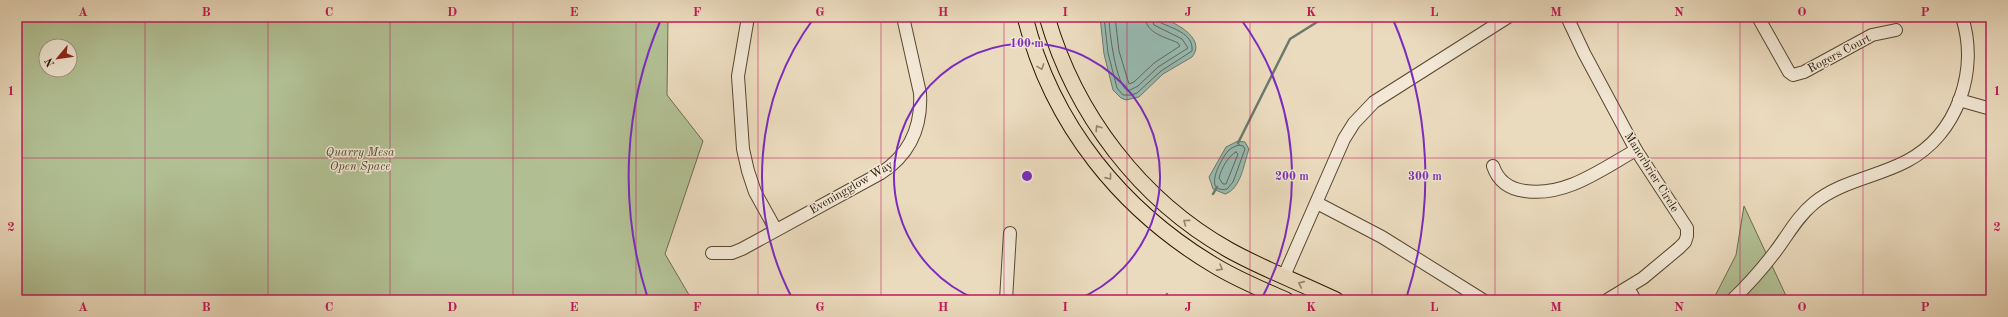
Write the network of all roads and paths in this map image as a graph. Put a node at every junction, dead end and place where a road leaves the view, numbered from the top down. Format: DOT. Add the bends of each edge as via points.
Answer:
graph roads {
  1 [pos="748,17"];
  2 [pos="903,17"];
  3 [pos="1025,17"];
  4 [pos="1047,17"];
  5 [pos="1508,17"];
  6 [pos="1567,17"];
  7 [pos="1758,17"];
  8 [pos="1962,17"];
  9 [pos="1896,30"];
  10 [pos="1959,100"];
  11 [pos="1991,109"];
  12 [pos="1636,150"];
  13 [pos="1493,166"];
  14 [pos="1317,203"];
  15 [pos="776,230"];
  16 [pos="1010,233"];
  17 [pos="712,253"];
  18 [pos="1284,276"];
  19 [pos="1628,288"];
  20 [pos="1006,300"];
  21 [pos="1286,300"];
  22 [pos="1336,300"];
  23 [pos="1482,300"];
  24 [pos="1607,300"];
  25 [pos="1635,300"];
  26 [pos="1732,300"];
  1 -- 15 [label="street" via="738,76 743,149 755,192"];
  2 -- 15 [label="street, Eveningglow Way" via="920,93 920,114 911,142 898,159 885,170"];
  3 -- 21 [label="main road, one-way" via="1044,74 1066,120 1128,199 1159,227 1196,254"];
  18 -- 4 [label="main road, one-way" via="1229,250 1207,236 1172,211 1143,184 1115,151 1087,110 1065,68"];
  5 -- 14 [label="street" via="1374,102 1354,123 1344,139"];
  6 -- 12 [label="street, Manorbrier Circle"];
  7 -- 9 [label="street, Rogers Court" via="1791,74 1798,74 1872,35"];
  8 -- 10 [label="street" via="1968,56 1965,85"];
  10 -- 11 [label="street"];
  10 -- 26 [label="street" via="1954,114 1936,138 1908,160 1839,188 1799,217 1776,251"];
  12 -- 13 [label="street" via="1581,181 1552,191 1536,192 1508,186"];
  12 -- 19 [label="street, Manorbrier Circle" via="1683,221 1687,236 1679,248"];
  14 -- 18 [label="street"];
  14 -- 23 [label="street" via="1382,237"];
  15 -- 17 [label="street, Eveningglow Way" via="732,253"];
  16 -- 20 [label="street"];
  22 -- 18 [label="main road, one-way"];
  19 -- 24 [label="street, Manorbrier Circle"];
  19 -- 25 [label="street"];
}
